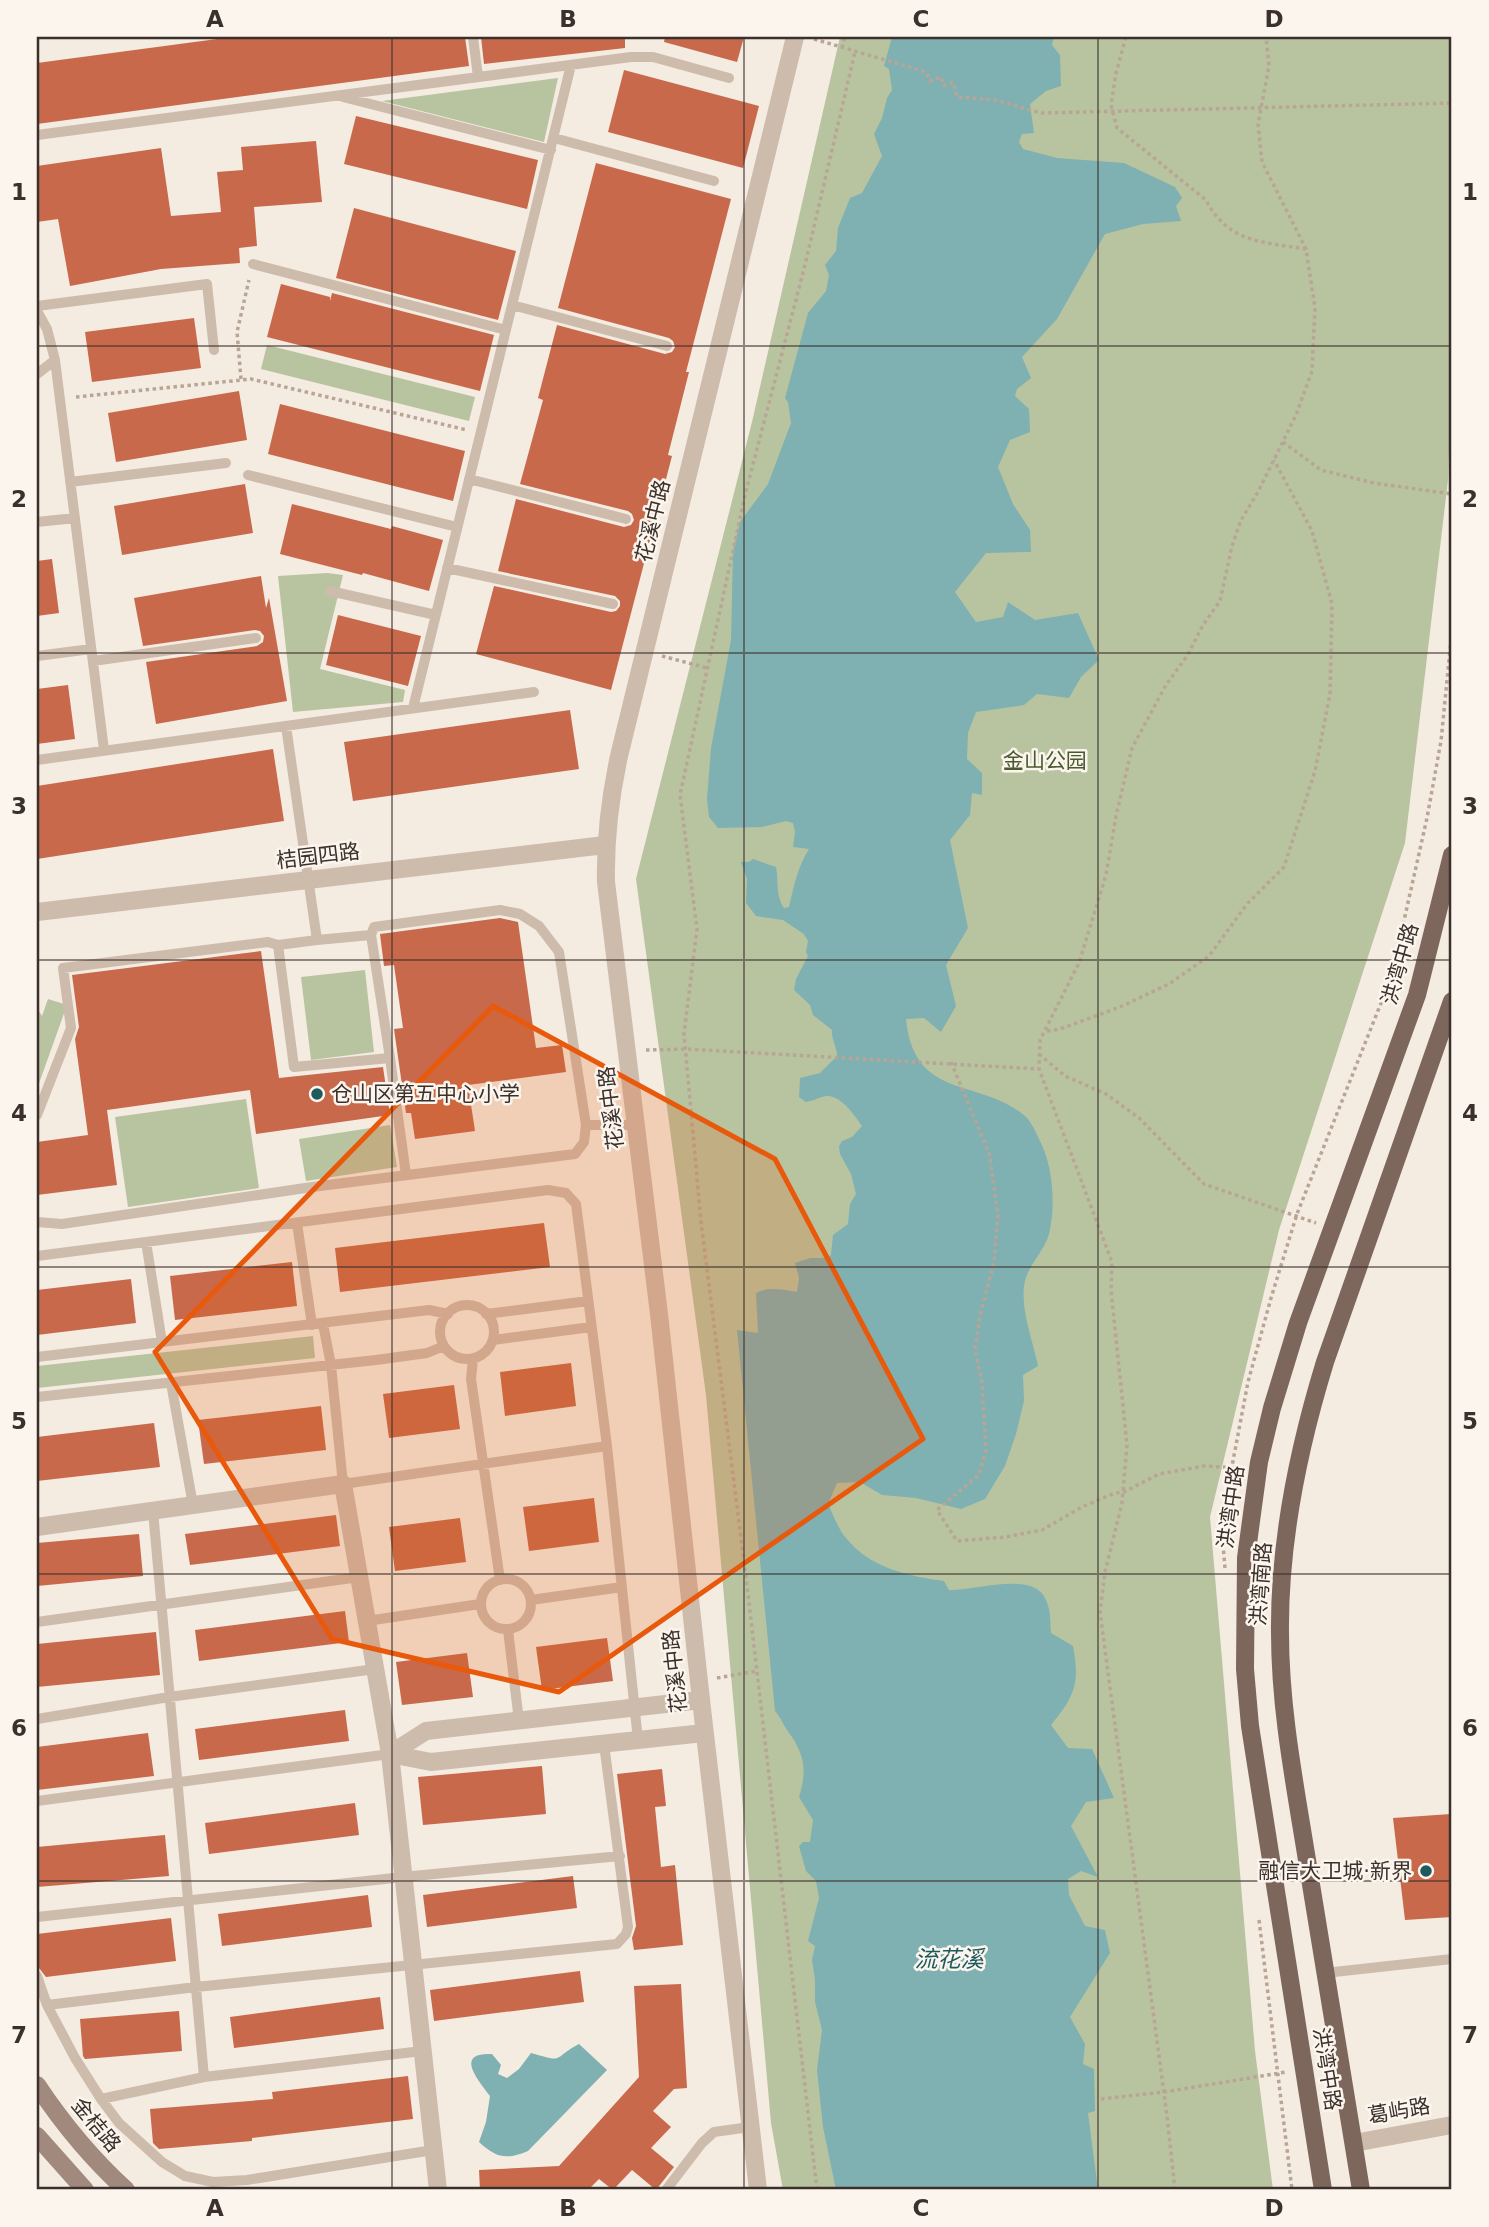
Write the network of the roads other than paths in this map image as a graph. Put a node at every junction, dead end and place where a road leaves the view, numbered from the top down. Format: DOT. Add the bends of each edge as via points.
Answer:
graph roads {
  1 [pos="472,37"];
  2 [pos="795,37"];
  3 [pos="571,65"];
  4 [pos="478,78"];
  5 [pos="729,78"];
  6 [pos="337,96"];
  7 [pos="37,135"];
  8 [pos="554,138"];
  9 [pos="551,150"];
  10 [pos="715,181"];
  11 [pos="253,264"];
  12 [pos="512,305"];
  13 [pos="37,308"];
  14 [pos="506,330"];
  15 [pos="667,346"];
  16 [pos="215,351"];
  17 [pos="55,360"];
  18 [pos="37,374"];
  19 [pos="226,463"];
  20 [pos="248,475"];
  21 [pos="469,479"];
  22 [pos="70,482"];
  23 [pos="75,518"];
  24 [pos="626,519"];
  25 [pos="37,522"];
  26 [pos="457,527"];
  27 [pos="447,568"];
  28 [pos="330,591"];
  29 [pos="613,604"];
  30 [pos="436,615"];
  31 [pos="256,638"];
  32 [pos="92,655"];
  33 [pos="37,656"];
  34 [pos="534,692"];
  35 [pos="413,708"];
  36 [pos="286,726"];
  37 [pos="104,751"];
  38 [pos="37,760"];
  39 [pos="605,845"];
  40 [pos="1452,855"];
  41 [pos="310,880"];
  42 [pos="37,912"];
  43 [pos="371,935"];
  44 [pos="317,940"];
  45 [pos="278,945"];
  46 [pos="1452,1001"];
  47 [pos="390,1058"];
  48 [pos="37,1115"];
  49 [pos="586,1125"];
  50 [pos="636,1125"];
  51 [pos="406,1175"];
  52 [pos="37,1222"];
  53 [pos="297,1223"];
  54 [pos="146,1242"];
  55 [pos="37,1256"];
  56 [pos="588,1301"];
  57 [pos="448,1314"];
  58 [pos="486,1314"];
  59 [pos="317,1324"];
  60 [pos="591,1327"];
  61 [pos="493,1339"];
  62 [pos="162,1342"];
  63 [pos="444,1346"];
  64 [pos="37,1357"];
  65 [pos="473,1359"];
  66 [pos="331,1365"];
  67 [pos="171,1383"];
  68 [pos="37,1397"];
  69 [pos="607,1446"];
  70 [pos="483,1464"];
  71 [pos="343,1484"];
  72 [pos="193,1505"];
  73 [pos="153,1511"];
  74 [pos="37,1527"];
  75 [pos="359,1577"];
  76 [pos="500,1580"];
  77 [pos="622,1587"];
  78 [pos="531,1600"];
  79 [pos="161,1603"];
  80 [pos="480,1604"];
  81 [pos="367,1620"];
  82 [pos="37,1622"];
  83 [pos="508,1630"];
  84 [pos="375,1669"];
  85 [pos="169,1697"];
  86 [pos="701,1700"];
  87 [pos="634,1708"];
  88 [pos="37,1719"];
  89 [pos="519,1721"];
  90 [pos="705,1733"];
  91 [pos="638,1740"];
  92 [pos="604,1744"];
  93 [pos="390,1754"];
  94 [pos="177,1782"];
  95 [pos="37,1801"];
  96 [pos="620,1856"];
  97 [pos="403,1877"];
  98 [pos="188,1900"];
  99 [pos="37,1917"];
  100 [pos="1452,1959"];
  101 [pos="412,1964"];
  102 [pos="1325,1973"];
  103 [pos="37,1976"];
  104 [pos="196,1987"];
  105 [pos="47,2005"];
  106 [pos="422,2051"];
  107 [pos="204,2077"];
  108 [pos="37,2085"];
  109 [pos="101,2099"];
  110 [pos="1452,2125"];
  111 [pos="750,2127"];
  112 [pos="37,2136"];
  113 [pos="1354,2143"];
  114 [pos="433,2150"];
  115 [pos="85,2190"];
  116 [pos="126,2190"];
  117 [pos="438,2190"];
  118 [pos="666,2190"];
  119 [pos="758,2190"];
  120 [pos="1323,2190"];
  121 [pos="1361,2190"];
  1 -- 4 [label="lane"];
  2 -- 39 [label="street, 花溪中路" via="610,799"];
  3 -- 4 [label="lane"];
  3 -- 5 [label="lane" via="653,57"];
  3 -- 8 [label="lane"];
  4 -- 6 [label="lane"];
  6 -- 7 [label="lane"];
  6 -- 9 [label="lane"];
  8 -- 9 [label="lane"];
  8 -- 10 [label="lane"];
  9 -- 12 [label="lane"];
  11 -- 14 [label="lane"];
  12 -- 14 [label="lane"];
  12 -- 15 [label="lane"];
  13 -- 16 [label="lane" via="207,284"];
  13 -- 17 [label="lane"];
  14 -- 21 [label="lane"];
  17 -- 18 [label="lane"];
  17 -- 22 [label="lane"];
  19 -- 22 [label="lane"];
  20 -- 26 [label="lane"];
  21 -- 24 [label="lane"];
  21 -- 26 [label="lane"];
  22 -- 23 [label="lane"];
  23 -- 25 [label="lane"];
  23 -- 32 [label="lane"];
  26 -- 27 [label="lane"];
  27 -- 29 [label="lane"];
  27 -- 30 [label="lane"];
  28 -- 30 [label="lane"];
  30 -- 35 [label="lane"];
  31 -- 32 [label="lane"];
  32 -- 33 [label="lane"];
  32 -- 37 [label="lane"];
  34 -- 35 [label="lane"];
  35 -- 36 [label="lane"];
  36 -- 37 [label="lane"];
  36 -- 41 [label="lane"];
  37 -- 38 [label="lane"];
  39 -- 41 [label="street, 桔园四路"];
  39 -- 50 [label="street, 花溪中路"];
  40 -- 120 [label="main road, 洪湾中路" via="1417,995 1283,1369 1259,1462 1246,1558 1245,1668 1250,1726"];
  41 -- 42 [label="street, 桔园四路"];
  41 -- 44 [label="lane"];
  43 -- 44 [label="lane"];
  43 -- 47 [label="lane"];
  43 -- 49 [label="lane" via="374,927 500,911 520,914 539,926 559,952"];
  44 -- 45 [label="lane"];
  45 -- 47 [label="lane" via="295,1067"];
  45 -- 48 [label="lane" via="268,942 63,968 71,1028"];
  46 -- 102 [label="main road, 洪湾南路" via="1325,1362 1305,1434 1287,1530 1280,1633 1283,1690"];
  47 -- 51 [label="lane"];
  49 -- 50 [label="lane"];
  49 -- 51 [label="lane" via="584,1142 575,1154"];
  50 -- 86 [label="street, 花溪中路"];
  51 -- 52 [label="lane" via="62,1224"];
  53 -- 54 [label="lane"];
  53 -- 56 [label="lane" via="548,1190 566,1193 576,1204"];
  53 -- 59 [label="lane"];
  54 -- 55 [label="lane"];
  54 -- 62 [label="lane"];
  56 -- 58 [label="lane"];
  56 -- 60 [label="lane"];
  57 -- 58 [label="lane" via="469,1306"];
  57 -- 59 [label="lane" via="429,1310"];
  57 -- 63 [label="lane" via="441,1325"];
  58 -- 61 [label="lane" via="493,1326"];
  59 -- 62 [label="lane"];
  59 -- 66 [label="lane"];
  60 -- 61 [label="lane"];
  60 -- 69 [label="lane"];
  61 -- 65 [label="lane" via="487,1350"];
  62 -- 64 [label="lane"];
  63 -- 65 [label="lane" via="455,1356"];
  63 -- 66 [label="lane" via="427,1353"];
  65 -- 70 [label="lane" via="471,1379"];
  66 -- 67 [label="lane"];
  66 -- 71 [label="lane"];
  67 -- 68 [label="lane"];
  67 -- 72 [label="lane"];
  69 -- 70 [label="lane"];
  69 -- 77 [label="lane"];
  70 -- 71 [label="lane"];
  70 -- 76 [label="lane"];
  71 -- 72 [label="street"];
  71 -- 75 [label="street"];
  72 -- 73 [label="street"];
  73 -- 74 [label="street"];
  73 -- 79 [label="lane"];
  75 -- 79 [label="lane"];
  75 -- 81 [label="street"];
  76 -- 78 [label="lane" via="516,1581"];
  76 -- 80 [label="lane" via="486,1588"];
  77 -- 78 [label="lane"];
  77 -- 87 [label="lane"];
  78 -- 83 [label="lane" via="523,1623"];
  79 -- 82 [label="lane"];
  79 -- 85 [label="lane"];
  80 -- 81 [label="lane"];
  80 -- 83 [label="lane" via="486,1620"];
  81 -- 84 [label="street"];
  83 -- 89 [label="lane"];
  84 -- 85 [label="lane"];
  84 -- 93 [label="street"];
  85 -- 88 [label="lane"];
  85 -- 94 [label="lane"];
  86 -- 87 [label="street"];
  86 -- 90 [label="street, 花溪中路"];
  87 -- 89 [label="street"];
  87 -- 91 [label="lane"];
  89 -- 93 [label="street" via="426,1731"];
  90 -- 91 [label="street"];
  90 -- 111 [label="street, 花溪中路"];
  91 -- 92 [label="street"];
  92 -- 93 [label="street" via="431,1762"];
  92 -- 96 [label="lane"];
  93 -- 94 [label="lane"];
  93 -- 97 [label="street"];
  94 -- 95 [label="lane"];
  94 -- 98 [label="lane"];
  96 -- 97 [label="lane"];
  96 -- 101 [label="lane" via="628,1927 617,1944"];
  97 -- 98 [label="lane"];
  97 -- 101 [label="street"];
  98 -- 99 [label="lane"];
  98 -- 104 [label="lane"];
  100 -- 102 [label="lane"];
  101 -- 104 [label="lane"];
  101 -- 106 [label="street"];
  102 -- 113 [label="main road, 洪湾南路"];
  103 -- 105 [label="lane"];
  104 -- 105 [label="lane"];
  104 -- 107 [label="lane"];
  105 -- 109 [label="lane"];
  106 -- 107 [label="lane"];
  106 -- 114 [label="street"];
  107 -- 109 [label="lane"];
  108 -- 116 [label="main road, 金桔路" via="79,2141"];
  109 -- 114 [label="lane" via="119,2123 162,2162 185,2176 214,2182"];
  110 -- 113 [label="street, 葛屿路"];
  111 -- 118 [label="lane" via="713,2132"];
  111 -- 119 [label="street, 花溪中路"];
  112 -- 115 [label="main road"];
  113 -- 121 [label="main road, 洪湾南路"];
  114 -- 117 [label="street"];
}
